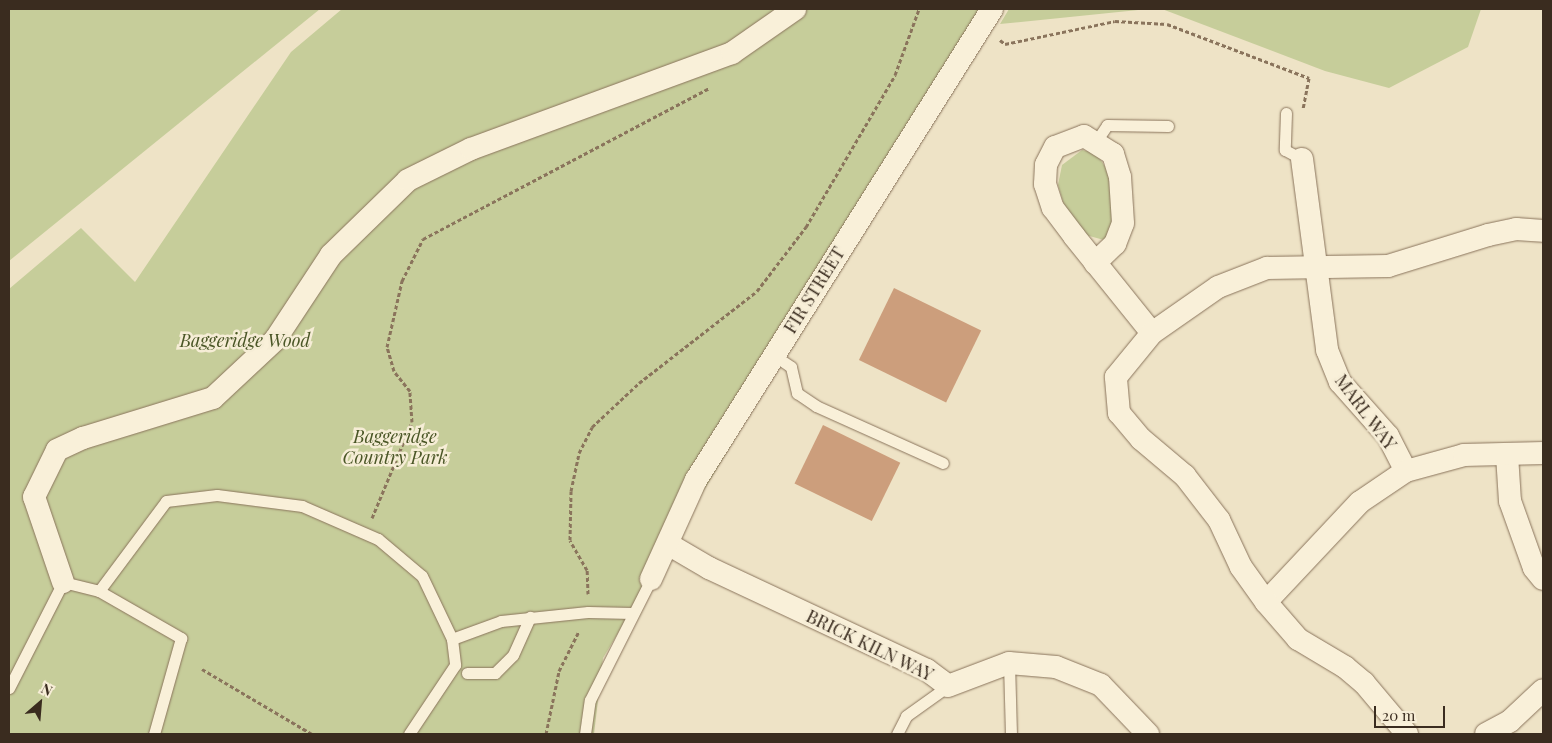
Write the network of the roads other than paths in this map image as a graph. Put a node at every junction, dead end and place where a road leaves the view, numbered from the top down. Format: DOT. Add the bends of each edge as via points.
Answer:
graph roads {
  1 [pos="794,9"];
  2 [pos="987,17"];
  3 [pos="1286,112"];
  4 [pos="1168,126"];
  5 [pos="1097,140"];
  6 [pos="1302,159"];
  7 [pos="1543,231"];
  8 [pos="1095,263"];
  9 [pos="1312,265"];
  10 [pos="1152,333"];
  11 [pos="772,354"];
  12 [pos="1543,454"];
  13 [pos="1507,455"];
  14 [pos="943,463"];
  15 [pos="1406,471"];
  16 [pos="668,544"];
  17 [pos="651,579"];
  18 [pos="1543,579"];
  19 [pos="63,582"];
  20 [pos="99,592"];
  21 [pos="1266,602"];
  22 [pos="632,613"];
  23 [pos="530,617"];
  24 [pos="452,640"];
  25 [pos="1009,663"];
  26 [pos="467,673"];
  27 [pos="948,686"];
  28 [pos="9,688"];
  29 [pos="1543,690"];
  30 [pos="154,734"];
  31 [pos="410,734"];
  32 [pos="585,734"];
  33 [pos="897,734"];
  34 [pos="1011,734"];
  35 [pos="1148,734"];
  36 [pos="1407,734"];
  37 [pos="1486,734"];
  1 -- 19 [label="street" via="732,53 471,149 408,180 330,255 275,340 213,398 83,438 57,450 34,497"];
  2 -- 11 [label="street, FIR STREET"];
  3 -- 6 [label="lane" via="1285,150"];
  4 -- 5 [label="lane" via="1108,126"];
  5 -- 8 [label="street" via="1112,154 1120,178 1123,223 1115,244"];
  5 -- 8 [label="street" via="1068,139 1055,147 1046,165 1045,184 1053,208"];
  6 -- 9 [label="street, MARL WAY" via="1312,214"];
  7 -- 9 [label="street" via="1516,229 1488,235 1388,266"];
  8 -- 10 [label="street"];
  9 -- 10 [label="street" via="1267,268 1218,287"];
  9 -- 15 [label="street, MARL WAY" via="1327,350 1340,382 1388,436"];
  10 -- 21 [label="street" via="1116,377 1118,413 1185,476 1214,512 1241,567"];
  11 -- 14 [label="lane" via="791,366 797,392 816,406"];
  11 -- 16 [label="street, FIR STREET" via="696,480"];
  12 -- 13 [label="street"];
  13 -- 15 [label="street" via="1464,455"];
  13 -- 18 [label="street" via="1510,500 1534,568"];
  15 -- 21 [label="street" via="1360,502 1321,539 1291,580"];
  16 -- 17 [label="street, FIR STREET"];
  16 -- 27 [label="street, BRICK KILN WAY" via="709,568 927,670"];
  17 -- 22 [label="lane"];
  19 -- 20 [label="lane"];
  19 -- 28 [label="lane"];
  20 -- 24 [label="lane" via="166,501 218,495 302,506 366,534 422,576"];
  20 -- 30 [label="lane" via="182,638"];
  21 -- 36 [label="street" via="1298,639 1364,683"];
  22 -- 23 [label="lane" via="588,612"];
  22 -- 32 [label="lane" via="590,700"];
  23 -- 24 [label="lane" via="501,621"];
  23 -- 26 [label="lane" via="514,655 495,673"];
  24 -- 31 [label="lane" via="455,665"];
  25 -- 27 [label="street, BRICK KILN WAY"];
  25 -- 34 [label="lane"];
  25 -- 35 [label="street, BRICK KILN WAY" via="1056,667 1101,685"];
  27 -- 33 [label="lane" via="906,716"];
  29 -- 37 [label="street" via="1510,721"];
}
